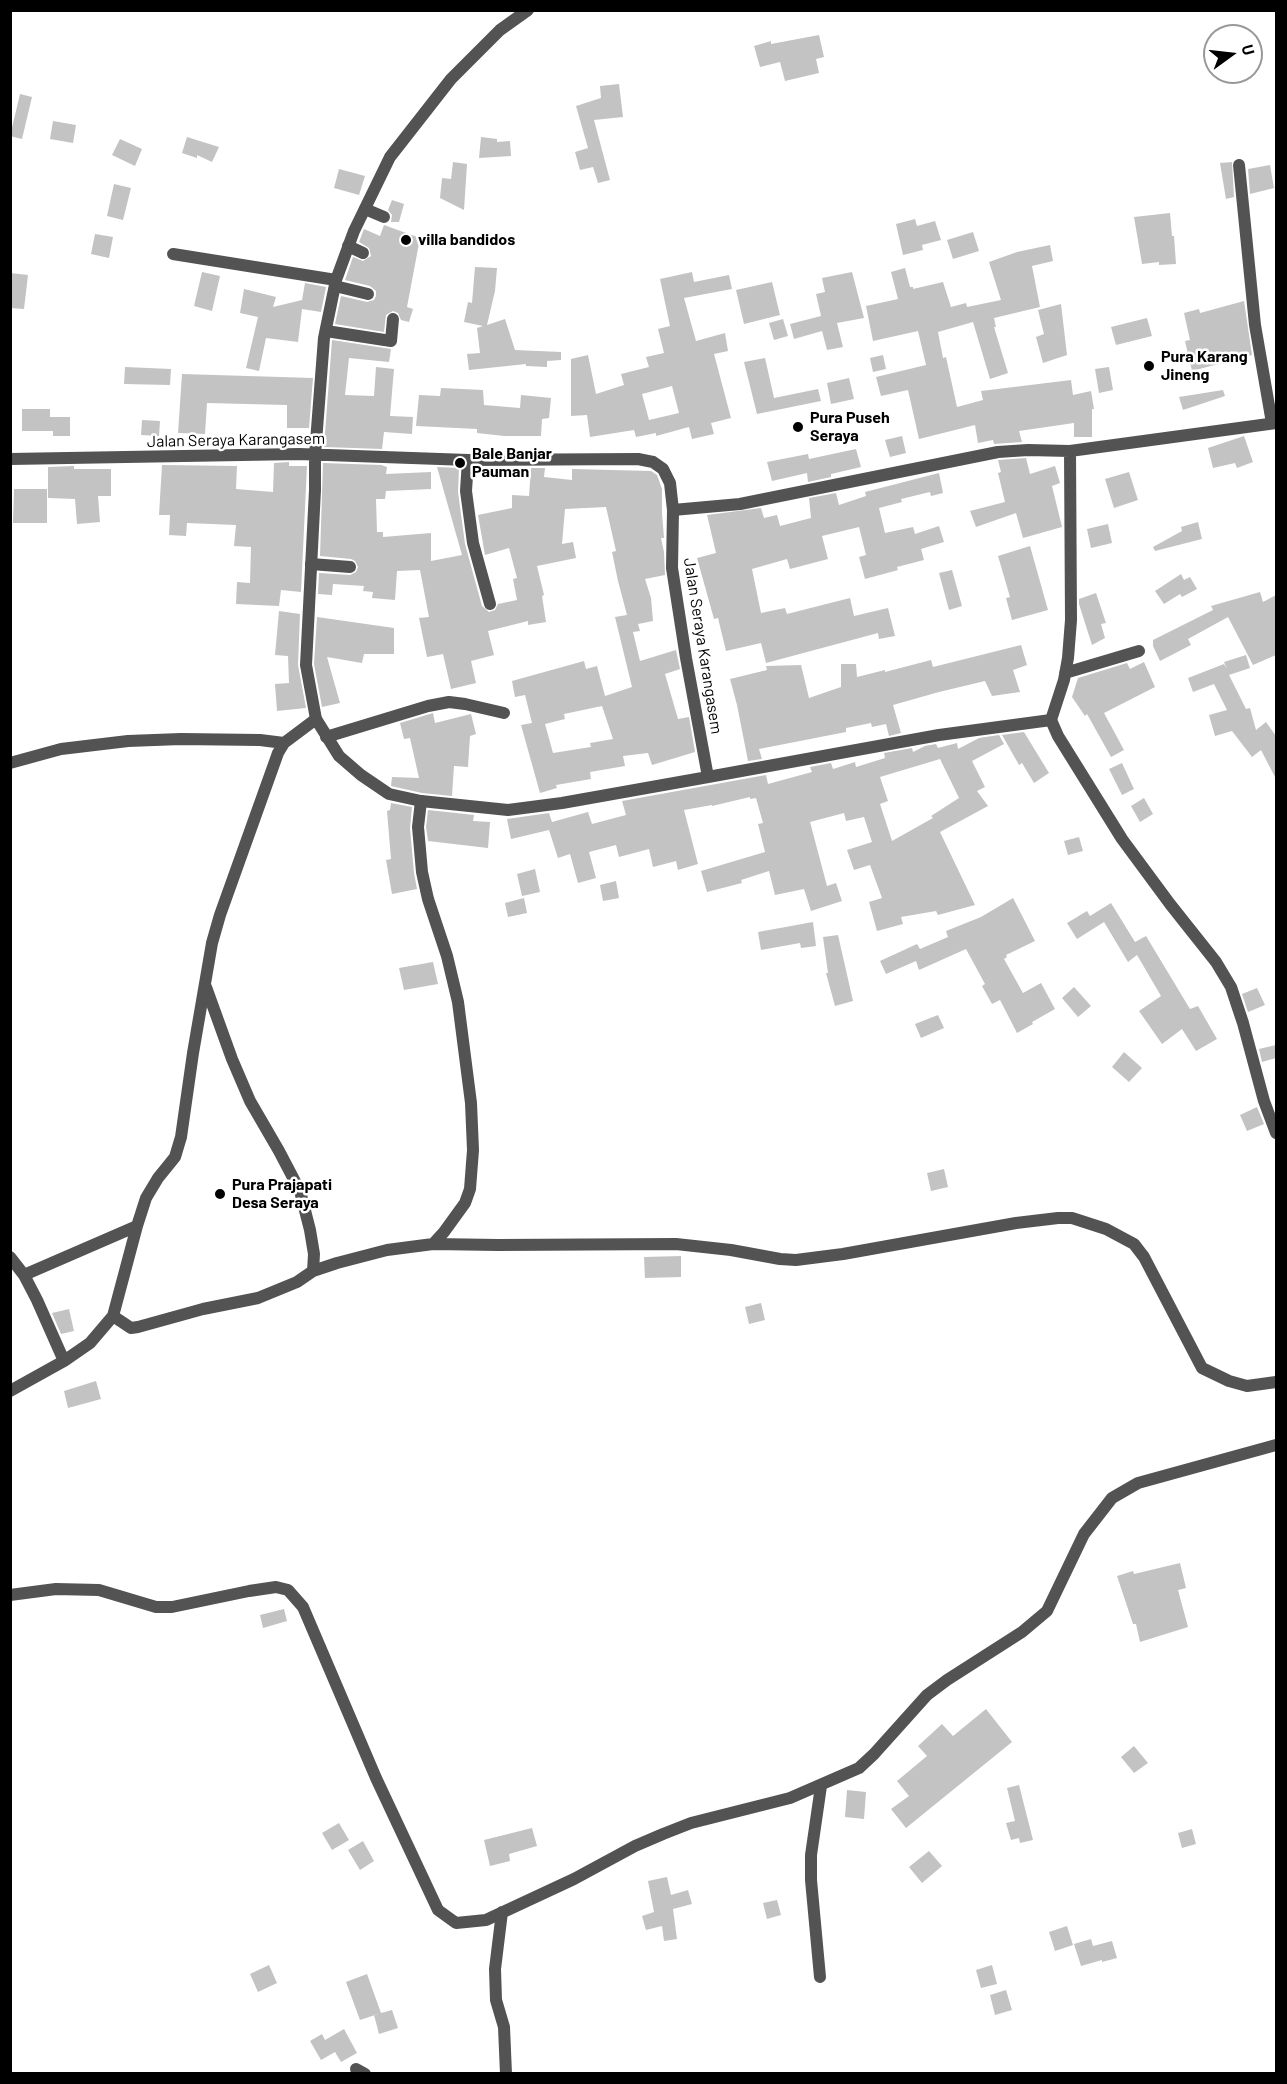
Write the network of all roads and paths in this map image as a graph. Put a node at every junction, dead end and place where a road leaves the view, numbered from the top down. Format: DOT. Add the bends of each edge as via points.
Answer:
graph roads {
  1 [pos="528,10"];
  2 [pos="1239,165"];
  3 [pos="365,208"];
  4 [pos="384,217"];
  5 [pos="348,246"];
  6 [pos="363,253"];
  7 [pos="173,254"];
  8 [pos="335,283"];
  9 [pos="368,294"];
  10 [pos="393,319"];
  11 [pos="326,331"];
  12 [pos="1274,423"];
  13 [pos="1070,451"];
  14 [pos="315,455"];
  15 [pos="10,459"];
  16 [pos="468,460"];
  17 [pos="673,510"];
  18 [pos="311,564"];
  19 [pos="350,567"];
  20 [pos="490,604"];
  21 [pos="1139,651"];
  22 [pos="1065,673"];
  23 [pos="504,713"];
  24 [pos="316,719"];
  25 [pos="1051,720"];
  26 [pos="326,737"];
  27 [pos="284,743"];
  28 [pos="10,763"];
  29 [pos="708,777"];
  30 [pos="421,801"];
  31 [pos="205,986"];
  32 [pos="1276,1133"];
  33 [pos="137,1226"];
  34 [pos="432,1244"];
  35 [pos="10,1257"];
  36 [pos="313,1271"];
  37 [pos="24,1275"];
  38 [pos="113,1316"];
  39 [pos="64,1361"];
  40 [pos="1276,1382"];
  41 [pos="10,1391"];
  42 [pos="1276,1445"];
  43 [pos="10,1595"];
  44 [pos="821,1785"];
  45 [pos="502,1912"];
  46 [pos="820,1977"];
  47 [pos="506,2073"];
  1 -- 3 [label="street" via="500,30 451,79 390,157"];
  2 -- 12 [label="street" via="1255,325"];
  3 -- 4 [label="street"];
  3 -- 5 [label="street"];
  5 -- 6 [label="street"];
  5 -- 8 [label="street"];
  7 -- 8 [label="street"];
  8 -- 9 [label="street"];
  8 -- 11 [label="street"];
  10 -- 11 [label="street" via="391,340"];
  11 -- 14 [label="street"];
  12 -- 13 [label="street"];
  13 -- 17 [label="street" via="998,452 749,503"];
  13 -- 22 [label="street" via="1071,620"];
  14 -- 15 [label="street, Jalan Seraya Karangasem"];
  14 -- 16 [label="street, Jalan Seraya Karangasem"];
  14 -- 18 [label="street"];
  16 -- 17 [label="street, Jalan Seraya Karangasem" via="653,462 663,469 670,483"];
  16 -- 20 [label="street" via="466,491 473,543"];
  17 -- 29 [label="street, Jalan Seraya Karangasem" via="672,568"];
  18 -- 19 [label="street"];
  18 -- 24 [label="street" via="306,665"];
  21 -- 22 [label="street"];
  22 -- 25 [label="street"];
  23 -- 26 [label="street" via="449,702"];
  24 -- 26 [label="street"];
  24 -- 27 [label="street"];
  25 -- 29 [label="street" via="939,735"];
  25 -- 32 [label="street" via="1122,839 1231,987"];
  26 -- 30 [label="street" via="339,756 361,776 389,794"];
  27 -- 28 [label="street" via="128,741 61,749"];
  27 -- 31 [label="street" via="220,915"];
  29 -- 30 [label="street" via="508,810"];
  30 -- 34 [label="street" via="418,827 422,872 458,1002 473,1150 465,1203"];
  31 -- 33 [label="street" via="175,1157 152,1187"];
  31 -- 36 [label="street" via="246,1092 300,1191 314,1254"];
  33 -- 37 [label="street"];
  33 -- 38 [label="street"];
  34 -- 36 [label="street" via="371,1254"];
  34 -- 40 [label="street" via="676,1244 796,1260 1072,1218 1106,1229 1134,1244 1202,1368 1247,1386"];
  35 -- 37 [label="street"];
  36 -- 38 [label="street" via="258,1298 138,1327 131,1328"];
  37 -- 39 [label="street"];
  38 -- 39 [label="street" via="90,1343"];
  39 -- 41 [label="street"];
  42 -- 44 [label="street" via="1138,1483 1112,1498 1084,1534 1047,1611 927,1695 859,1768"];
  43 -- 45 [label="street" via="56,1589 99,1590 156,1607 172,1607 276,1587 288,1590 303,1607 438,1910 456,1923 486,1920"];
  44 -- 45 [label="street" via="790,1798 691,1822"];
  44 -- 46 [label="street" via="811,1880"];
  45 -- 47 [label="street" via="495,1989 504,2027"];
}
